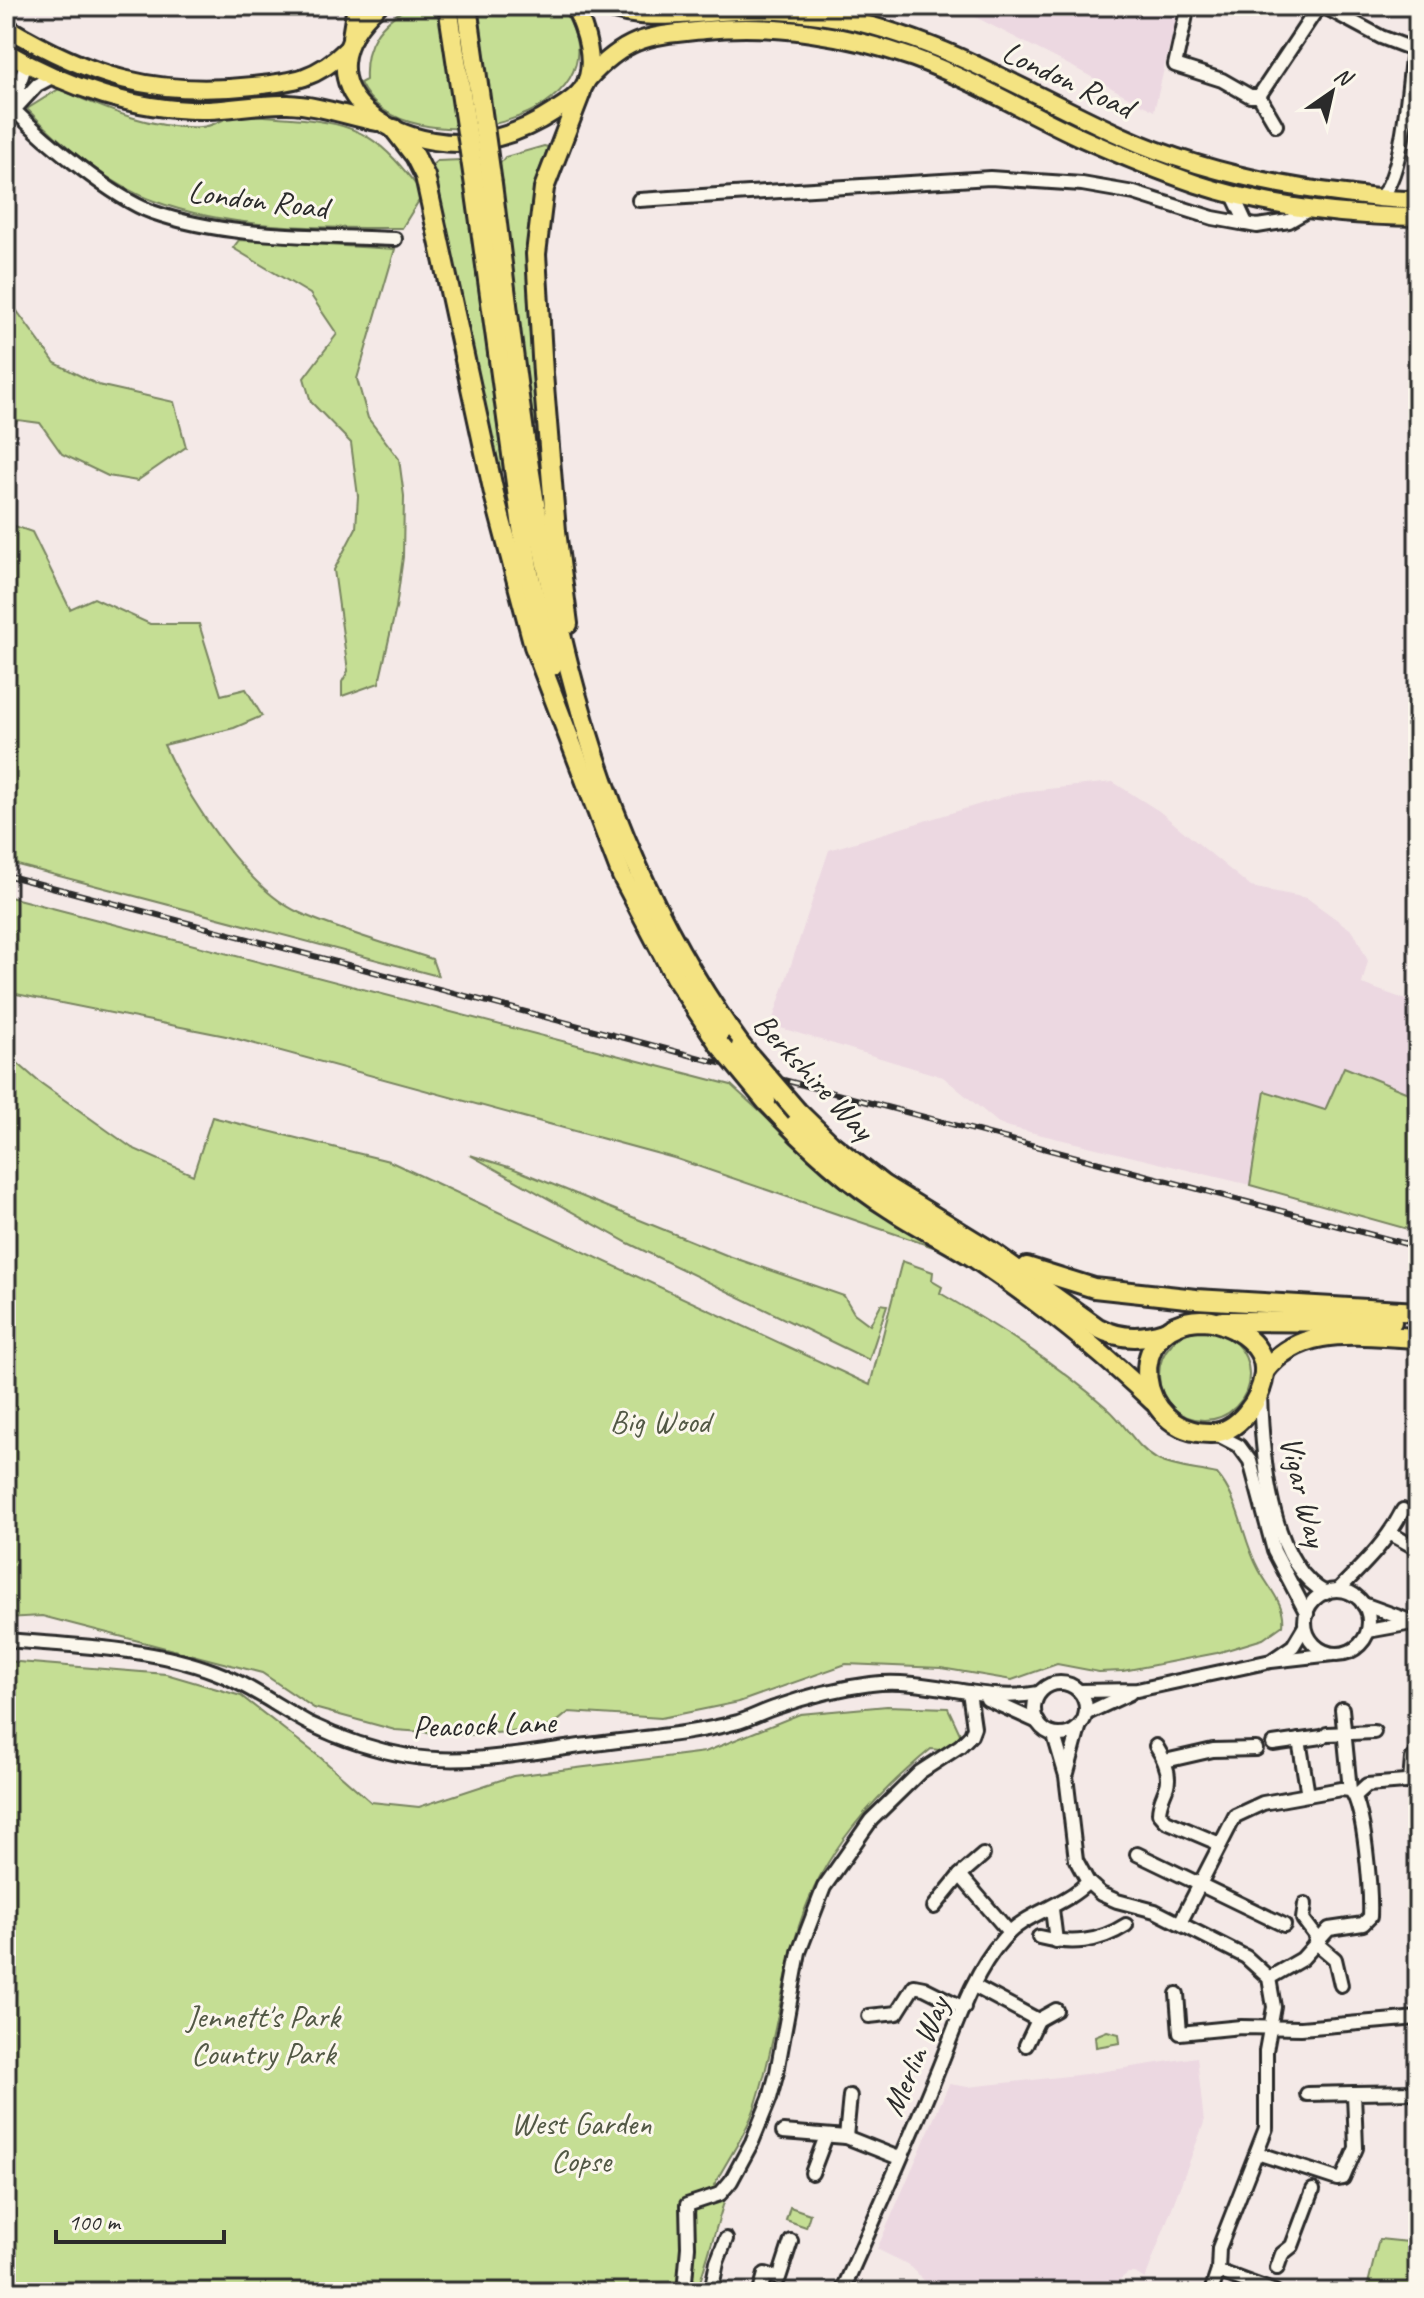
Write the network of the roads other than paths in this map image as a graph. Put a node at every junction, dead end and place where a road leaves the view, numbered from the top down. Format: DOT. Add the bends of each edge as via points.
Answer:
graph roads {
  1 [pos="357,6"];
  2 [pos="378,6"];
  3 [pos="448,6"];
  4 [pos="467,6"];
  5 [pos="574,6"];
  6 [pos="602,6"];
  7 [pos="1188,6"];
  8 [pos="1321,6"];
  9 [pos="6,27"];
  10 [pos="1418,34"];
  11 [pos="350,43"];
  12 [pos="35,44"];
  13 [pos="1415,50"];
  14 [pos="6,52"];
  15 [pos="26,63"];
  16 [pos="52,77"];
  17 [pos="584,86"];
  18 [pos="1259,96"];
  19 [pos="20,102"];
  20 [pos="1276,125"];
  21 [pos="386,126"];
  22 [pos="483,185"];
  23 [pos="1378,198"];
  24 [pos="639,200"];
  25 [pos="1236,200"];
  26 [pos="1418,200"];
  27 [pos="1310,209"];
  28 [pos="1418,217"];
  29 [pos="1232,221"];
  30 [pos="1246,223"];
  31 [pos="395,239"];
  32 [pos="578,704"];
  33 [pos="577,757"];
  34 [pos="992,1252"];
  35 [pos="1418,1312"];
  36 [pos="1215,1321"];
  37 [pos="1418,1323"];
  38 [pos="1164,1332"];
  39 [pos="1418,1338"];
  40 [pos="1262,1380"];
  41 [pos="1153,1401"];
  42 [pos="1214,1433"];
  43 [pos="1403,1510"];
  44 [pos="1391,1534"];
  45 [pos="1418,1549"];
  46 [pos="1361,1570"];
  47 [pos="1332,1591"];
  48 [pos="1362,1602"];
  49 [pos="1306,1620"];
  50 [pos="1415,1623"];
  51 [pos="1368,1631"];
  52 [pos="6,1640"];
  53 [pos="1333,1654"];
  54 [pos="1271,1661"];
  55 [pos="1137,1690"];
  56 [pos="1080,1691"];
  57 [pos="973,1693"];
  58 [pos="1039,1693"];
  59 [pos="1342,1709"];
  60 [pos="1087,1713"];
  61 [pos="1038,1722"];
  62 [pos="1079,1728"];
  63 [pos="1374,1732"];
  64 [pos="1345,1734"];
  65 [pos="1054,1735"];
  66 [pos="1299,1740"];
  67 [pos="1273,1744"];
  68 [pos="1156,1746"];
  69 [pos="1256,1749"];
  70 [pos="1418,1751"];
  71 [pos="1165,1761"];
  72 [pos="1066,1776"];
  73 [pos="1414,1781"];
  74 [pos="1353,1792"];
  75 [pos="1308,1795"];
  76 [pos="1220,1844"];
  77 [pos="1137,1854"];
  78 [pos="983,1855"];
  79 [pos="960,1875"];
  80 [pos="1088,1882"];
  81 [pos="1199,1884"];
  82 [pos="1305,1904"];
  83 [pos="934,1907"];
  84 [pos="1052,1909"];
  85 [pos="1180,1923"];
  86 [pos="1126,1925"];
  87 [pos="1284,1925"];
  88 [pos="1009,1932"];
  89 [pos="1039,1937"];
  90 [pos="1316,1940"];
  91 [pos="1056,1941"];
  92 [pos="1269,1978"];
  93 [pos="1341,1985"];
  94 [pos="974,1986"];
  95 [pos="1177,1994"];
  96 [pos="964,2008"];
  97 [pos="1056,2010"];
  98 [pos="869,2016"];
  99 [pos="1418,2018"];
  100 [pos="1038,2020"];
  101 [pos="1269,2027"];
  102 [pos="1026,2045"];
  103 [pos="1418,2092"];
  104 [pos="1354,2093"];
  105 [pos="1307,2094"];
  106 [pos="850,2096"];
  107 [pos="783,2132"];
  108 [pos="826,2136"];
  109 [pos="846,2137"];
  110 [pos="1257,2153"];
  111 [pos="899,2158"];
  112 [pos="812,2173"];
  113 [pos="1316,2181"];
  114 [pos="726,2239"];
  115 [pos="791,2241"];
  116 [pos="1277,2268"];
  117 [pos="1218,2271"];
  118 [pos="684,2292"];
  119 [pos="711,2292"];
  120 [pos="760,2292"];
  121 [pos="842,2292"];
  122 [pos="1211,2292"];
  123 [pos="1275,2292"];
  1 -- 11 [label="highway"];
  2 -- 11 [label="main road"];
  3 -- 22 [label="highway, bridge"];
  4 -- 22 [label="highway, bridge"];
  5 -- 17 [label="main road" via="587,39"];
  6 -- 23 [label="main road, London Road" via="661,17 777,11 883,28 1149,147 1246,177"];
  7 -- 18 [label="street" via="1175,65"];
  8 -- 13 [label="street"];
  8 -- 18 [label="street"];
  9 -- 12 [label="main road"];
  10 -- 13 [label="street"];
  11 -- 12 [label="main road" via="322,71 299,80 194,90 113,78"];
  11 -- 21 [label="main road" via="344,63 347,83 364,109"];
  12 -- 15 [label="main road"];
  13 -- 23 [label="street" via="1397,167"];
  14 -- 15 [label="main road"];
  15 -- 16 [label="main road"];
  15 -- 19 [label="street"];
  16 -- 19 [label="street"];
  16 -- 21 [label="main road" via="107,96 171,108 287,104"];
  17 -- 21 [label="main road, London Road" via="531,125 477,141 433,141"];
  17 -- 25 [label="main road, London Road" via="619,50 653,36 730,28 818,34 916,59 1085,140"];
  17 -- 32 [label="highway" via="544,188 536,254 556,531"];
  18 -- 20 [label="street"];
  19 -- 31 [label="street, London Road" via="14,110 38,134 149,211 253,233"];
  21 -- 33 [label="highway" via="415,156 425,176 511,567 534,646"];
  22 -- 32 [label="highway" via="540,539"];
  22 -- 33 [label="highway" via="513,473 529,573"];
  23 -- 26 [label="main road, London Road"];
  24 -- 29 [label="street, London Road" via="990,178 1134,193"];
  25 -- 27 [label="main road, London Road"];
  25 -- 29 [label="street"];
  25 -- 30 [label="street"];
  27 -- 28 [label="main road, London Road"];
  27 -- 30 [label="street, London Road" via="1268,226"];
  29 -- 30 [label="street, London Road"];
  32 -- 34 [label="highway, Berkshire Way, bridge" via="608,799 646,888 687,967 741,1046 831,1144 883,1185"];
  33 -- 41 [label="highway, Berkshire Way, bridge" via="609,845 675,977 719,1044 766,1101 851,1181 1008,1281"];
  34 -- 35 [label="highway" via="1094,1288"];
  34 -- 38 [label="highway, Berkshire Way" via="1106,1332 1133,1337"];
  36 -- 37 [label="highway"];
  36 -- 38 [label="highway" via="1185,1322"];
  36 -- 40 [label="highway" via="1254,1346"];
  38 -- 41 [label="highway" via="1147,1363"];
  39 -- 40 [label="highway" via="1309,1339 1282,1352"];
  40 -- 42 [label="highway" via="1240,1421"];
  40 -- 47 [label="street, Vigar Way" via="1265,1459 1283,1540 1312,1585"];
  41 -- 42 [label="highway" via="1179,1427"];
  42 -- 49 [label="street, Vigar Way" via="1239,1446 1250,1461 1274,1551"];
  43 -- 44 [label="street"];
  44 -- 45 [label="street"];
  44 -- 46 [label="street"];
  46 -- 47 [label="street"];
  46 -- 48 [label="street"];
  47 -- 48 [label="street" via="1351,1593"];
  47 -- 49 [label="street" via="1316,1600"];
  48 -- 50 [label="street"];
  48 -- 51 [label="street" via="1369,1616"];
  49 -- 53 [label="street" via="1316,1647"];
  49 -- 54 [label="street" via="1293,1646"];
  50 -- 51 [label="street"];
  51 -- 53 [label="street" via="1355,1649"];
  52 -- 57 [label="street, Peacock Lane" via="142,1654 213,1671 335,1736 435,1759 699,1731 824,1691 876,1683"];
  53 -- 54 [label="street"];
  54 -- 55 [label="street"];
  55 -- 56 [label="street"];
  55 -- 60 [label="street"];
  56 -- 58 [label="street" via="1058,1683"];
  56 -- 60 [label="street"];
  57 -- 58 [label="street, Peacock Lane"];
  57 -- 61 [label="street, Peacock Lane"];
  57 -- 118 [label="street" via="971,1735 920,1772 871,1820 831,1874 807,1927 777,2072 752,2142 720,2194 687,2205"];
  58 -- 61 [label="street" via="1034,1708"];
  59 -- 64 [label="street"];
  60 -- 62 [label="street"];
  61 -- 65 [label="street"];
  62 -- 65 [label="street"];
  62 -- 72 [label="street"];
  63 -- 64 [label="street"];
  64 -- 66 [label="street"];
  64 -- 74 [label="street"];
  65 -- 72 [label="street"];
  66 -- 67 [label="street"];
  66 -- 75 [label="street"];
  68 -- 71 [label="street"];
  69 -- 71 [label="street" via="1213,1750"];
  70 -- 73 [label="street" via="1412,1759"];
  71 -- 76 [label="street" via="1169,1781 1159,1813"];
  72 -- 80 [label="street" via="1072,1843"];
  73 -- 74 [label="street" via="1367,1785"];
  74 -- 75 [label="street"];
  74 -- 90 [label="street" via="1363,1830 1370,1917 1363,1924 1335,1926"];
  75 -- 76 [label="street" via="1247,1809 1235,1816"];
  76 -- 81 [label="street"];
  77 -- 81 [label="street"];
  78 -- 79 [label="street"];
  79 -- 83 [label="street"];
  79 -- 88 [label="street"];
  80 -- 84 [label="street, Merlin Way"];
  80 -- 85 [label="street" via="1101,1894"];
  81 -- 85 [label="street"];
  81 -- 87 [label="street"];
  82 -- 90 [label="street" via="1303,1919"];
  84 -- 88 [label="street, Merlin Way"];
  84 -- 91 [label="street"];
  85 -- 92 [label="street" via="1246,1957"];
  86 -- 91 [label="street" via="1087,1942"];
  88 -- 94 [label="street, Merlin Way"];
  89 -- 91 [label="street"];
  90 -- 92 [label="street" via="1297,1963"];
  90 -- 93 [label="street" via="1335,1959"];
  92 -- 101 [label="street" via="1274,2007"];
  94 -- 96 [label="street, Merlin Way"];
  94 -- 100 [label="street"];
  95 -- 101 [label="street" via="1180,2033"];
  96 -- 98 [label="street" via="914,1986 897,2013"];
  96 -- 111 [label="street, Merlin Way"];
  97 -- 100 [label="street"];
  99 -- 101 [label="street"];
  100 -- 102 [label="street"];
  101 -- 110 [label="street" via="1267,2117"];
  103 -- 104 [label="street"];
  104 -- 105 [label="street"];
  104 -- 113 [label="street" via="1356,2148 1346,2175"];
  106 -- 109 [label="street"];
  107 -- 108 [label="street"];
  108 -- 109 [label="street"];
  108 -- 112 [label="street"];
  109 -- 111 [label="street"];
  110 -- 113 [label="street"];
  110 -- 117 [label="street" via="1219,2248"];
  111 -- 121 [label="street, Merlin Way"];
  113 -- 116 [label="street" via="1292,2246"];
  114 -- 119 [label="street"];
  115 -- 120 [label="street" via="779,2278 765,2274"];
  117 -- 122 [label="street"];
  117 -- 123 [label="street"];
}
